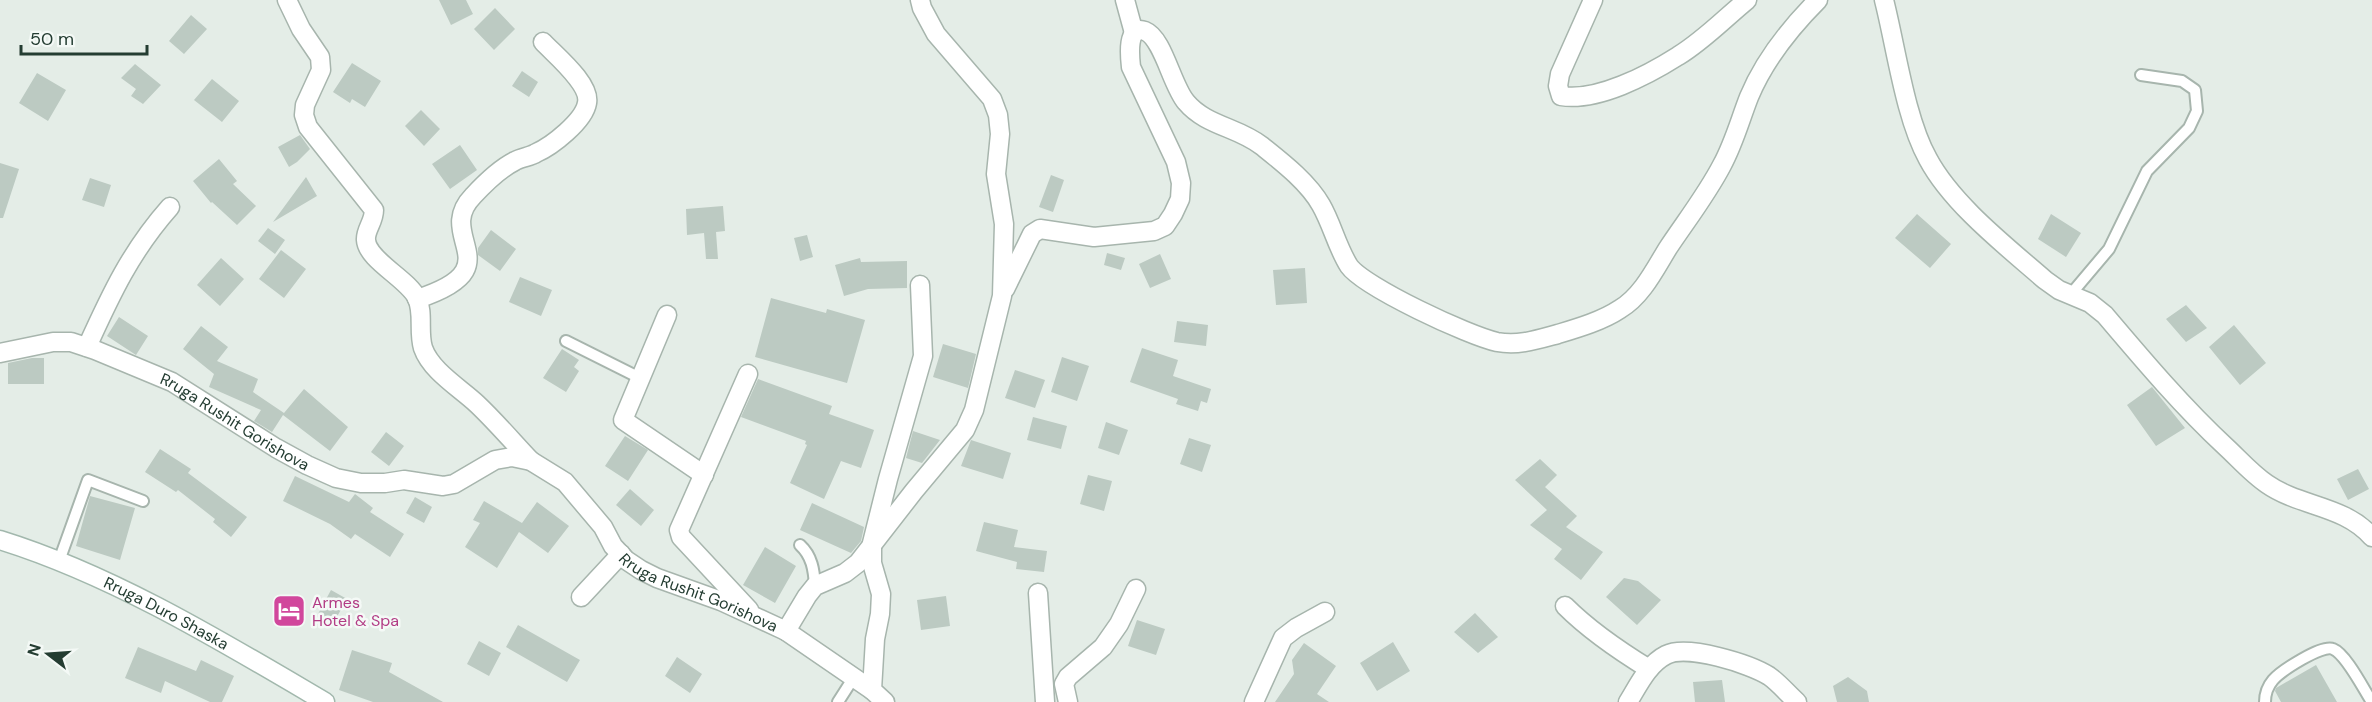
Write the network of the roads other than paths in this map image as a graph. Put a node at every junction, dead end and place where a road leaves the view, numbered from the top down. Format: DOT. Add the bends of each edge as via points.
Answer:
graph roads {
  1 [pos="287,0"];
  2 [pos="920,0"];
  3 [pos="1125,0"];
  4 [pos="1593,0"];
  5 [pos="1747,0"];
  6 [pos="1818,0"];
  7 [pos="1884,0"];
  8 [pos="1134,33"];
  9 [pos="543,42"];
  10 [pos="2140,75"];
  11 [pos="170,207"];
  12 [pos="920,285"];
  13 [pos="2071,294"];
  14 [pos="1002,296"];
  15 [pos="417,299"];
  16 [pos="667,315"];
  17 [pos="566,341"];
  18 [pos="87,347"];
  19 [pos="0,353"];
  20 [pos="748,374"];
  21 [pos="640,378"];
  22 [pos="531,460"];
  23 [pos="704,475"];
  24 [pos="143,501"];
  25 [pos="2372,537"];
  26 [pos="0,540"];
  27 [pos="873,543"];
  28 [pos="800,545"];
  29 [pos="621,554"];
  30 [pos="59,561"];
  31 [pos="815,586"];
  32 [pos="1136,589"];
  33 [pos="1038,593"];
  34 [pos="581,597"];
  35 [pos="1565,606"];
  36 [pos="1325,612"];
  37 [pos="755,615"];
  38 [pos="786,630"];
  39 [pos="1648,669"];
  40 [pos="854,677"];
  41 [pos="878,696"];
  42 [pos="325,702"];
  43 [pos="838,702"];
  44 [pos="1045,702"];
  45 [pos="1068,702"];
  46 [pos="1254,702"];
  47 [pos="1628,702"];
  48 [pos="1797,702"];
  49 [pos="2265,702"];
  50 [pos="2372,702"];
  1 -- 15 [label="street" via="320,57 321,70 305,105 308,127 374,210 374,220 367,231 369,251"];
  2 -- 14 [label="street" via="936,34 992,99 998,115 996,174 1004,224"];
  3 -- 8 [label="street"];
  4 -- 5 [label="street" via="1560,74 1558,86 1562,96 1594,95 1629,81 1679,55"];
  6 -- 8 [label="street" via="1762,68 1722,165 1643,287 1622,309 1597,321 1516,345 1493,341 1452,325 1390,295 1351,268 1320,203 1298,178 1260,144 1213,123 1187,104 1153,37 1140,30"];
  7 -- 13 [label="street" via="1913,123 1938,177 2045,280"];
  8 -- 14 [label="street" via="1129,52 1131,68 1176,162 1181,183 1180,199 1173,214 1165,226 1154,231 1094,237 1040,229 1032,234"];
  9 -- 15 [label="street" via="586,88 587,102 582,114 551,145 494,175 466,203 460,228 469,258 461,277"];
  10 -- 13 [label="lane" via="2182,81 2195,90 2197,111 2189,128 2147,171 2109,249"];
  11 -- 18 [label="street" via="130,260"];
  12 -- 27 [label="street" via="923,356"];
  13 -- 25 [label="street" via="2105,315 2194,417 2265,484 2348,517"];
  14 -- 27 [label="street" via="974,410 965,430"];
  15 -- 22 [label="street" via="423,348 433,364"];
  16 -- 21 [label="street"];
  17 -- 21 [label="lane"];
  18 -- 19 [label="street, Rruga Rushit Gorishova" via="53,342"];
  18 -- 22 [label="street, Rruga Rushit Gorishova" via="172,382 276,448 336,478 361,483 404,480 443,486 454,484 495,460"];
  20 -- 23 [label="street"];
  21 -- 23 [label="street" via="622,420"];
  22 -- 29 [label="street, Rruga Rushit Gorishova" via="565,482"];
  23 -- 37 [label="street" via="680,524 681,537"];
  24 -- 30 [label="lane" via="88,480 74,529"];
  26 -- 30 [label="street, Rruga Duro Shaska"];
  27 -- 31 [label="street" via="852,568"];
  27 -- 41 [label="street" via="872,563 881,594 874,639"];
  28 -- 31 [label="lane" via="811,561"];
  29 -- 34 [label="street"];
  29 -- 37 [label="street, Rruga Rushit Gorishova" via="657,578"];
  30 -- 42 [label="street, Rruga Duro Shaska" via="137,598"];
  31 -- 38 [label="street, Rruga Rushit Gorishova"];
  32 -- 45 [label="street" via="1103,647 1068,677"];
  33 -- 44 [label="street"];
  35 -- 39 [label="street" via="1586,627"];
  36 -- 46 [label="street" via="1283,638"];
  37 -- 38 [label="street, Rruga Rushit Gorishova"];
  38 -- 40 [label="street"];
  39 -- 47 [label="street"];
  39 -- 48 [label="street" via="1667,654 1688,652 1737,660 1770,677"];
  40 -- 41 [label="street"];
  40 -- 43 [label="lane"];
  49 -- 50 [label="lane" via="2273,679 2326,648 2342,656"];
}
